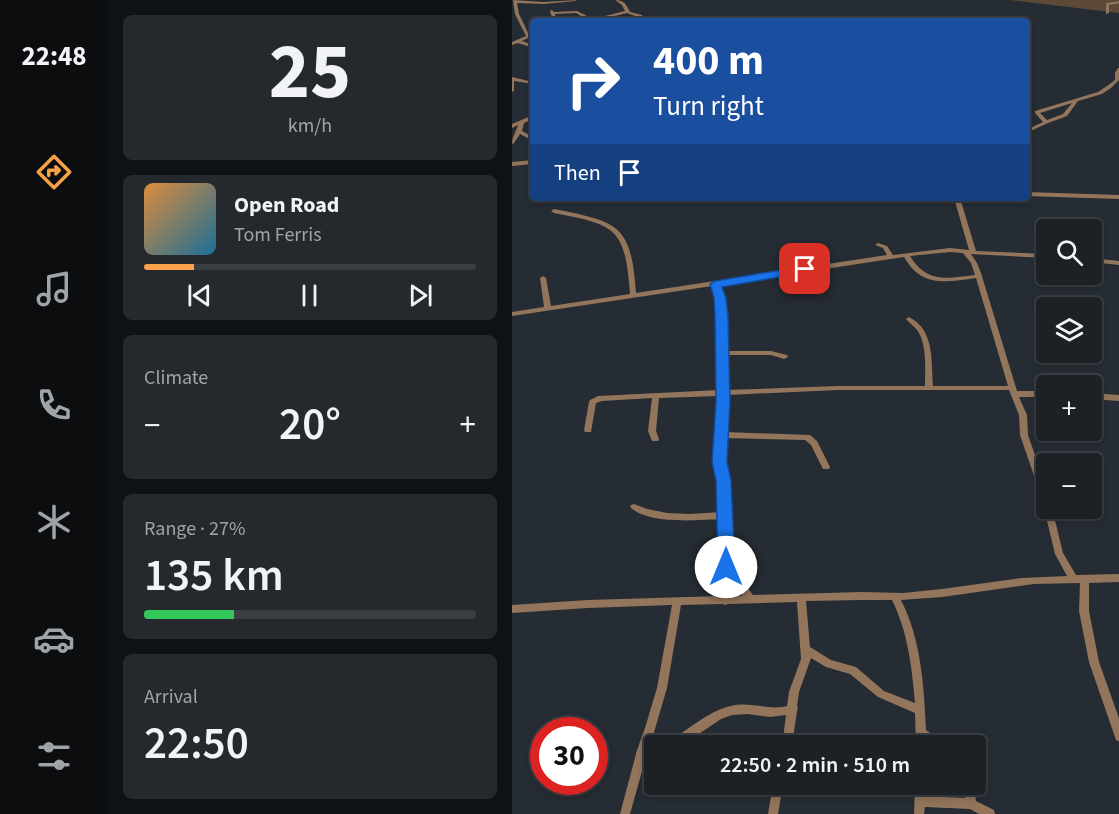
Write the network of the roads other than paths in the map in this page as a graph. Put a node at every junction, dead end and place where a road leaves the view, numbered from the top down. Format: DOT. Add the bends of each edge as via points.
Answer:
graph roads {
  1 [pos="575,0"];
  2 [pos="617,0"];
  3 [pos="515,1"];
  4 [pos="558,2"];
  5 [pos="1120,2"];
  6 [pos="627,12"];
  7 [pos="552,13"];
  8 [pos="1107,13"];
  9 [pos="554,18"];
  10 [pos="587,18"];
  11 [pos="599,18"];
  12 [pos="641,18"];
  13 [pos="530,23"];
  14 [pos="522,25"];
  15 [pos="530,36"];
  16 [pos="530,37"];
  17 [pos="519,42"];
  18 [pos="512,44"];
  19 [pos="530,46"];
  20 [pos="1120,69"];
  21 [pos="512,78"];
  22 [pos="530,82"];
  23 [pos="512,91"];
  24 [pos="1078,100"];
  25 [pos="530,118"];
  26 [pos="522,121"];
  27 [pos="1046,122"];
  28 [pos="512,126"];
  29 [pos="1030,130"];
  30 [pos="519,132"];
  31 [pos="530,138"];
  32 [pos="512,142"];
  33 [pos="530,162"];
  34 [pos="512,164"];
  35 [pos="1030,194"];
  36 [pos="1120,197"];
  37 [pos="959,201"];
  38 [pos="554,211"];
  39 [pos="878,245"];
  40 [pos="969,252"];
  41 [pos="906,255"];
  42 [pos="1036,255"];
  43 [pos="891,257"];
  44 [pos="1102,261"];
  45 [pos="1120,263"];
  46 [pos="979,276"];
  47 [pos="543,278"];
  48 [pos="715,284"];
  49 [pos="633,296"];
  50 [pos="548,308"];
  51 [pos="512,314"];
  52 [pos="909,319"];
  53 [pos="722,353"];
  54 [pos="784,357"];
  55 [pos="929,387"];
  56 [pos="1014,391"];
  57 [pos="723,393"];
  58 [pos="1036,393"];
  59 [pos="656,396"];
  60 [pos="1102,397"];
  61 [pos="1120,398"];
  62 [pos="588,430"];
  63 [pos="722,435"];
  64 [pos="655,439"];
  65 [pos="826,467"];
  66 [pos="1036,470"];
  67 [pos="634,507"];
  68 [pos="725,515"];
  69 [pos="1051,519"];
  70 [pos="726,567"];
  71 [pos="1120,578"];
  72 [pos="1079,580"];
  73 [pos="894,598"];
  74 [pos="802,599"];
  75 [pos="751,600"];
  76 [pos="725,601"];
  77 [pos="677,602"];
  78 [pos="512,609"];
  79 [pos="806,650"];
  80 [pos="792,708"];
  81 [pos="919,710"];
  82 [pos="921,732"];
  83 [pos="692,735"];
  84 [pos="788,735"];
  85 [pos="925,735"];
  86 [pos="1120,737"];
  87 [pos="644,752"];
  88 [pos="641,753"];
  89 [pos="776,795"];
  90 [pos="919,795"];
  91 [pos="970,795"];
  92 [pos="919,801"];
  93 [pos="971,804"];
  94 [pos="625,814"];
  95 [pos="773,814"];
  96 [pos="919,814"];
  97 [pos="990,814"];
  1 -- 4 [label="street"];
  2 -- 6 [label="street"];
  3 -- 4 [label="street"];
  3 -- 14 [label="street"];
  4 -- 7 [label="street"];
  5 -- 8 [label="street" via="1107,4"];
  6 -- 11 [label="street"];
  6 -- 12 [label="street"];
  7 -- 9 [label="street"];
  7 -- 10 [label="street" via="577,12"];
  13 -- 14 [label="street"];
  14 -- 15 [label="street"];
  16 -- 17 [label="street"];
  17 -- 18 [label="street"];
  17 -- 19 [label="street"];
  20 -- 24 [label="street" via="1112,85"];
  21 -- 22 [label="street"];
  21 -- 23 [label="street"];
  24 -- 27 [label="street" via="1065,115"];
  24 -- 27 [label="street" via="1037,112"];
  25 -- 26 [label="street"];
  26 -- 28 [label="street"];
  26 -- 30 [label="street"];
  27 -- 29 [label="street"];
  30 -- 31 [label="street"];
  30 -- 32 [label="street"];
  33 -- 34 [label="street"];
  35 -- 36 [label="street"];
  37 -- 40 [label="street"];
  38 -- 49 [label="street" via="590,219 621,234 628,252"];
  39 -- 43 [label="street" via="885,247"];
  40 -- 41 [label="street"];
  40 -- 42 [label="street"];
  40 -- 46 [label="street"];
  41 -- 43 [label="street"];
  41 -- 46 [label="street" via="914,271 930,278"];
  43 -- 48 [label="street"];
  44 -- 45 [label="street"];
  46 -- 56 [label="street"];
  47 -- 50 [label="street"];
  48 -- 49 [label="street"];
  48 -- 53 [label="street" via="720,298"];
  49 -- 50 [label="street"];
  50 -- 51 [label="street"];
  52 -- 55 [label="street" via="920,326 925,337"];
  53 -- 54 [label="street" via="771,353"];
  53 -- 57 [label="street"];
  55 -- 56 [label="street"];
  55 -- 57 [label="street"];
  56 -- 58 [label="street"];
  56 -- 66 [label="street"];
  57 -- 59 [label="street"];
  57 -- 63 [label="street"];
  59 -- 62 [label="street" via="596,399"];
  59 -- 64 [label="street" via="652,431"];
  60 -- 61 [label="street"];
  63 -- 65 [label="street" via="808,437"];
  63 -- 68 [label="street" via="719,462"];
  67 -- 68 [label="street" via="677,518"];
  68 -- 70 [label="street"];
  69 -- 72 [label="street" via="1059,554"];
  70 -- 75 [label="street"];
  70 -- 76 [label="street"];
  71 -- 72 [label="street"];
  72 -- 73 [label="street" via="1024,582"];
  72 -- 86 [label="street" via="1094,662"];
  73 -- 74 [label="street"];
  73 -- 81 [label="street" via="901,608 911,643"];
  74 -- 75 [label="street"];
  74 -- 79 [label="street"];
  75 -- 76 [label="street"];
  76 -- 77 [label="street"];
  77 -- 78 [label="street"];
  77 -- 88 [label="street" via="667,667"];
  79 -- 80 [label="street"];
  79 -- 81 [label="street" via="829,664 853,670 881,694"];
  80 -- 83 [label="street" via="774,714 730,711"];
  80 -- 84 [label="street"];
  81 -- 82 [label="street"];
  82 -- 85 [label="street"];
  87 -- 88 [label="street"];
  88 -- 94 [label="street"];
  89 -- 95 [label="street"];
  90 -- 92 [label="street"];
  91 -- 93 [label="street"];
  92 -- 93 [label="street"];
  92 -- 96 [label="street"];
  93 -- 97 [label="street"];
}
